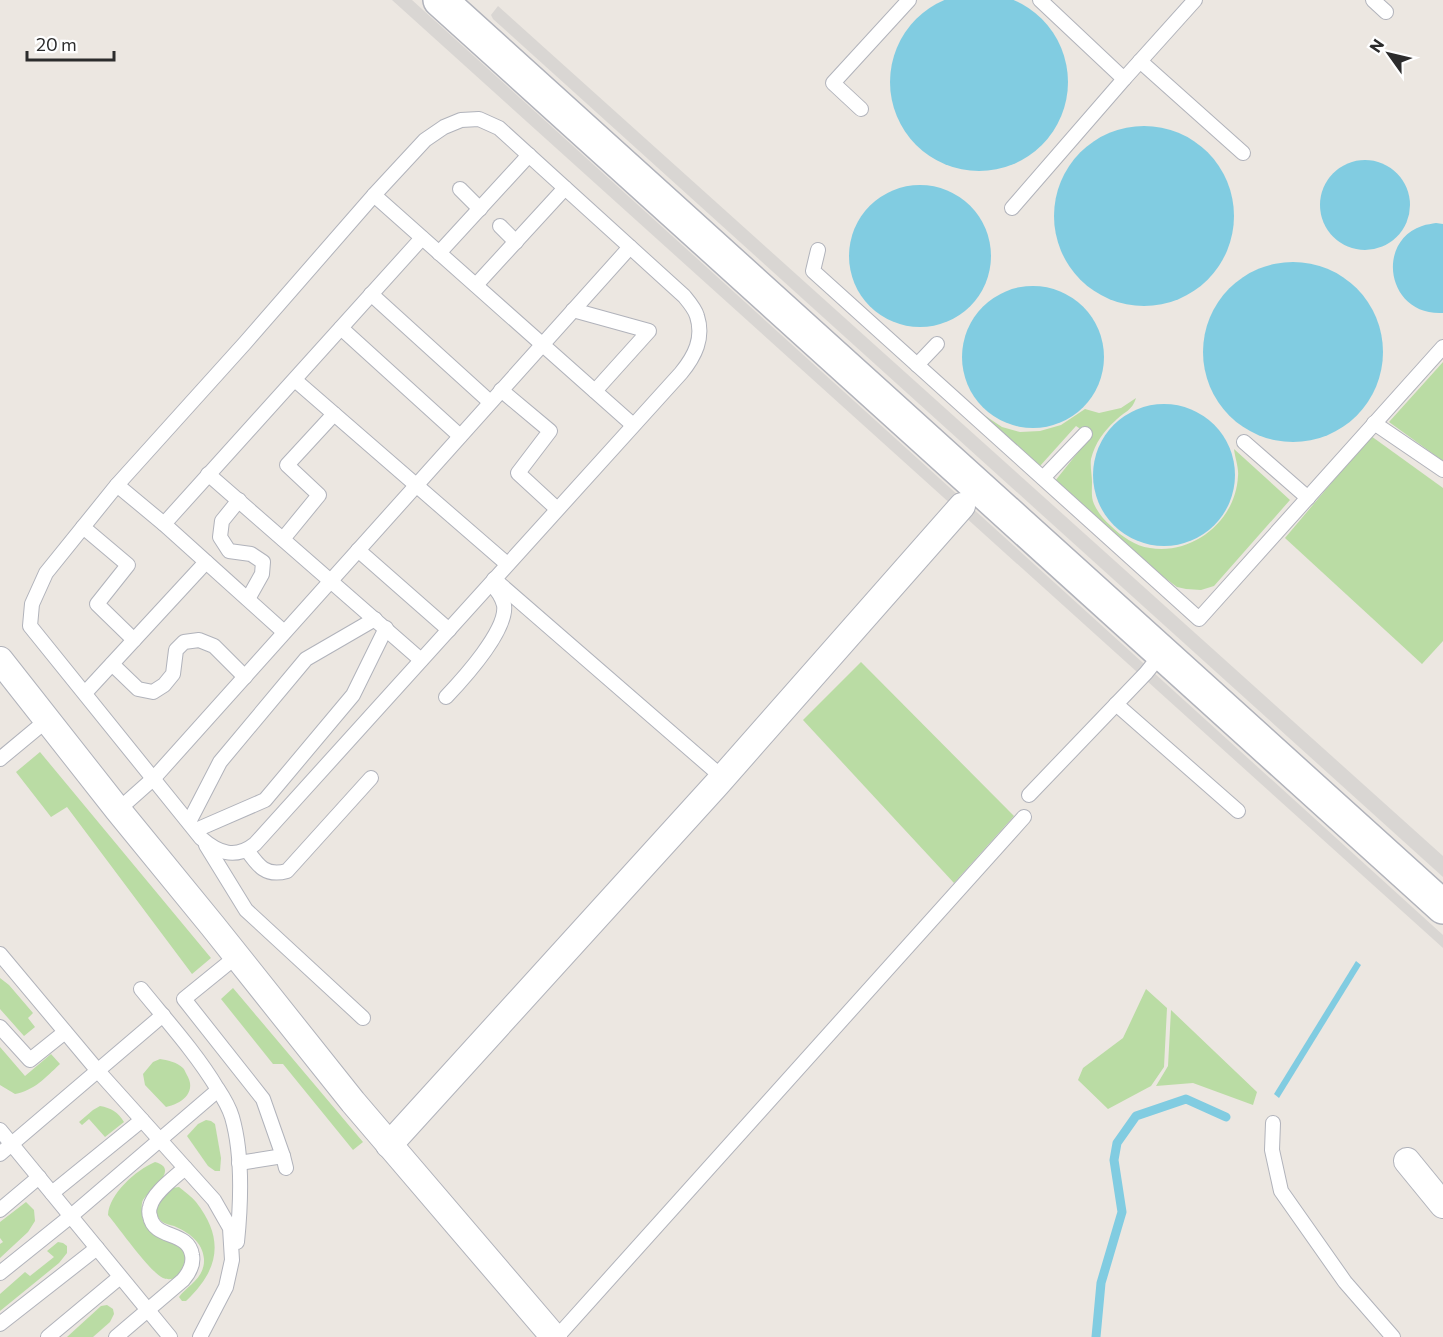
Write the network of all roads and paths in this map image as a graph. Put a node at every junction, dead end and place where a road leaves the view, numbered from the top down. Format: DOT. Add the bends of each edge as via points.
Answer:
graph roads {
  1 [pos="440,0"];
  2 [pos="909,0"];
  3 [pos="1040,0"];
  4 [pos="1195,0"];
  5 [pos="1373,0"];
  6 [pos="1386,12"];
  7 [pos="1140,61"];
  8 [pos="1124,79"];
  9 [pos="861,109"];
  10 [pos="1243,153"];
  11 [pos="529,155"];
  12 [pos="565,188"];
  13 [pos="460,189"];
  14 [pos="374,195"];
  15 [pos="1012,208"];
  16 [pos="480,209"];
  17 [pos="500,226"];
  18 [pos="422,238"];
  19 [pos="516,242"];
  20 [pos="630,247"];
  21 [pos="818,250"];
  22 [pos="440,253"];
  23 [pos="476,285"];
  24 [pos="371,294"];
  25 [pos="573,310"];
  26 [pos="341,328"];
  27 [pos="542,344"];
  28 [pos="937,344"];
  29 [pos="1443,346"];
  30 [pos="917,365"];
  31 [pos="295,380"];
  32 [pos="501,390"];
  33 [pos="595,391"];
  34 [pos="490,402"];
  35 [pos="334,414"];
  36 [pos="1374,423"];
  37 [pos="633,425"];
  38 [pos="1085,434"];
  39 [pos="460,436"];
  40 [pos="1244,442"];
  41 [pos="1443,470"];
  42 [pos="208,474"];
  43 [pos="1043,478"];
  44 [pos="117,484"];
  45 [pos="415,486"];
  46 [pos="1308,498"];
  47 [pos="239,500"];
  48 [pos="962,506"];
  49 [pos="558,509"];
  50 [pos="164,524"];
  51 [pos="83,527"];
  52 [pos="283,539"];
  53 [pos="358,550"];
  54 [pos="206,562"];
  55 [pos="507,564"];
  56 [pos="331,580"];
  57 [pos="493,581"];
  58 [pos="248,599"];
  59 [pos="375,619"];
  60 [pos="386,628"];
  61 [pos="449,630"];
  62 [pos="284,632"];
  63 [pos="134,640"];
  64 [pos="1162,653"];
  65 [pos="0,660"];
  66 [pos="421,660"];
  67 [pos="112,664"];
  68 [pos="245,677"];
  69 [pos="85,693"];
  70 [pos="446,697"];
  71 [pos="1116,704"];
  72 [pos="47,720"];
  73 [pos="0,759"];
  74 [pos="722,777"];
  75 [pos="154,778"];
  76 [pos="371,778"];
  77 [pos="1029,795"];
  78 [pos="118,810"];
  79 [pos="1238,811"];
  80 [pos="1024,817"];
  81 [pos="195,830"];
  82 [pos="247,850"];
  83 [pos="1443,907"];
  84 [pos="0,955"];
  85 [pos="237,956"];
  86 [pos="141,989"];
  87 [pos="163,1016"];
  88 [pos="363,1018"];
  89 [pos="0,1027"];
  90 [pos="65,1032"];
  91 [pos="98,1071"];
  92 [pos="218,1090"];
  93 [pos="142,1120"];
  94 [pos="1273,1123"];
  95 [pos="0,1130"];
  96 [pos="159,1139"];
  97 [pos="12,1144"];
  98 [pos="389,1145"];
  99 [pos="0,1154"];
  100 [pos="1407,1161"];
  101 [pos="238,1163"];
  102 [pos="184,1168"];
  103 [pos="39,1177"];
  104 [pos="52,1193"];
  105 [pos="1443,1205"];
  106 [pos="0,1210"];
  107 [pos="71,1216"];
  108 [pos="97,1248"];
  109 [pos="232,1260"];
  110 [pos="0,1273"];
  111 [pos="120,1277"];
  112 [pos="147,1310"];
  113 [pos="0,1324"];
  114 [pos="48,1337"];
  115 [pos="116,1337"];
  116 [pos="170,1337"];
  117 [pos="200,1337"];
  118 [pos="556,1337"];
  119 [pos="1393,1337"];
  1 -- 64 [label="street"];
  2 -- 9 [label="lane" via="833,83"];
  3 -- 8 [label="lane"];
  4 -- 7 [label="lane"];
  5 -- 6 [label="lane"];
  7 -- 8 [label="lane"];
  7 -- 10 [label="lane"];
  8 -- 15 [label="lane"];
  11 -- 12 [label="lane"];
  11 -- 14 [label="lane" via="499,128 479,119 461,120 425,140"];
  11 -- 16 [label="lane"];
  12 -- 19 [label="lane"];
  12 -- 20 [label="lane"];
  13 -- 16 [label="lane"];
  14 -- 18 [label="lane"];
  14 -- 44 [label="lane"];
  16 -- 22 [label="lane"];
  17 -- 19 [label="lane"];
  18 -- 22 [label="lane"];
  18 -- 24 [label="lane"];
  19 -- 23 [label="lane"];
  20 -- 25 [label="lane"];
  20 -- 37 [label="lane" via="684,296 697,314 699,330 692,360"];
  21 -- 30 [label="lane" via="813,271"];
  22 -- 23 [label="lane"];
  23 -- 27 [label="lane"];
  24 -- 26 [label="lane"];
  24 -- 34 [label="lane"];
  25 -- 27 [label="lane"];
  25 -- 33 [label="lane" via="649,331"];
  26 -- 31 [label="lane"];
  26 -- 39 [label="lane"];
  27 -- 32 [label="lane"];
  27 -- 33 [label="lane"];
  28 -- 30 [label="lane"];
  29 -- 36 [label="lane"];
  30 -- 43 [label="lane"];
  31 -- 35 [label="lane"];
  31 -- 42 [label="lane"];
  32 -- 34 [label="lane"];
  32 -- 49 [label="lane" via="550,431 518,473"];
  33 -- 37 [label="lane"];
  34 -- 39 [label="lane"];
  35 -- 45 [label="lane"];
  35 -- 52 [label="lane" via="287,465 319,495"];
  36 -- 41 [label="lane"];
  36 -- 46 [label="lane"];
  37 -- 49 [label="lane"];
  38 -- 43 [label="lane"];
  39 -- 45 [label="lane"];
  40 -- 46 [label="lane"];
  42 -- 47 [label="lane"];
  42 -- 50 [label="lane"];
  43 -- 46 [label="lane" via="1199,619"];
  44 -- 50 [label="lane"];
  44 -- 51 [label="lane"];
  45 -- 53 [label="lane"];
  45 -- 55 [label="lane"];
  47 -- 52 [label="lane"];
  47 -- 58 [label="lane" via="222,521 220,537 229,550 263,562 262,574"];
  48 -- 74 [label="street"];
  49 -- 55 [label="lane"];
  50 -- 54 [label="lane"];
  51 -- 63 [label="lane" via="128,565 97,604"];
  51 -- 69 [label="lane" via="46,573 32,604 30,626"];
  52 -- 56 [label="lane"];
  53 -- 56 [label="lane"];
  53 -- 61 [label="lane"];
  54 -- 58 [label="lane"];
  54 -- 63 [label="lane"];
  55 -- 57 [label="lane"];
  56 -- 59 [label="lane"];
  56 -- 62 [label="lane"];
  57 -- 61 [label="lane"];
  57 -- 70 [label="lane" via="504,606 503,618 472,668"];
  57 -- 74 [label="lane"];
  58 -- 62 [label="lane"];
  59 -- 60 [label="lane"];
  59 -- 81 [label="lane" via="306,659 219,762"];
  60 -- 66 [label="lane"];
  60 -- 81 [label="lane" via="353,695 265,800"];
  61 -- 66 [label="lane"];
  62 -- 68 [label="lane"];
  63 -- 67 [label="lane"];
  64 -- 71 [label="lane"];
  64 -- 83 [label="street"];
  65 -- 72 [label="street"];
  66 -- 82 [label="lane"];
  67 -- 68 [label="lane" via="138,689 153,692 173,674 176,650 184,642 199,640 214,646"];
  67 -- 69 [label="lane"];
  68 -- 75 [label="lane"];
  69 -- 75 [label="lane"];
  71 -- 77 [label="lane"];
  71 -- 79 [label="lane"];
  72 -- 73 [label="lane"];
  72 -- 78 [label="street"];
  74 -- 98 [label="street"];
  75 -- 78 [label="lane"];
  75 -- 81 [label="lane"];
  76 -- 82 [label="lane" via="287,871 278,874 258,866"];
  78 -- 85 [label="street"];
  80 -- 118 [label="lane"];
  81 -- 82 [label="lane" via="219,851"];
  81 -- 88 [label="lane" via="246,910"];
  84 -- 90 [label="lane"];
  85 -- 98 [label="street"];
  85 -- 101 [label="lane" via="184,999 263,1099 284,1162"];
  86 -- 87 [label="lane"];
  87 -- 91 [label="lane"];
  87 -- 92 [label="lane"];
  89 -- 90 [label="lane" via="30,1060"];
  90 -- 91 [label="lane"];
  91 -- 93 [label="lane"];
  91 -- 97 [label="lane"];
  92 -- 96 [label="lane"];
  92 -- 101 [label="lane" via="232,1115"];
  93 -- 96 [label="lane"];
  93 -- 104 [label="lane"];
  94 -- 119 [label="lane" via="1272,1150 1281,1191 1345,1282"];
  95 -- 97 [label="lane"];
  96 -- 102 [label="lane"];
  96 -- 107 [label="lane"];
  97 -- 99 [label="lane"];
  97 -- 103 [label="lane"];
  98 -- 118 [label="street"];
  100 -- 105 [label="street"];
  101 -- 109 [label="lane" via="240,1211"];
  102 -- 109 [label="lane" via="214,1200 230,1228"];
  102 -- 112 [label="lane" via="156,1196 149,1214 157,1230 187,1243 193,1264 188,1275"];
  103 -- 104 [label="lane"];
  103 -- 106 [label="lane"];
  104 -- 107 [label="lane"];
  107 -- 108 [label="lane"];
  107 -- 110 [label="lane"];
  108 -- 111 [label="lane"];
  108 -- 113 [label="lane"];
  109 -- 117 [label="lane" via="226,1287"];
  111 -- 112 [label="lane"];
  111 -- 114 [label="lane"];
  112 -- 115 [label="lane"];
  112 -- 116 [label="lane"];
}
